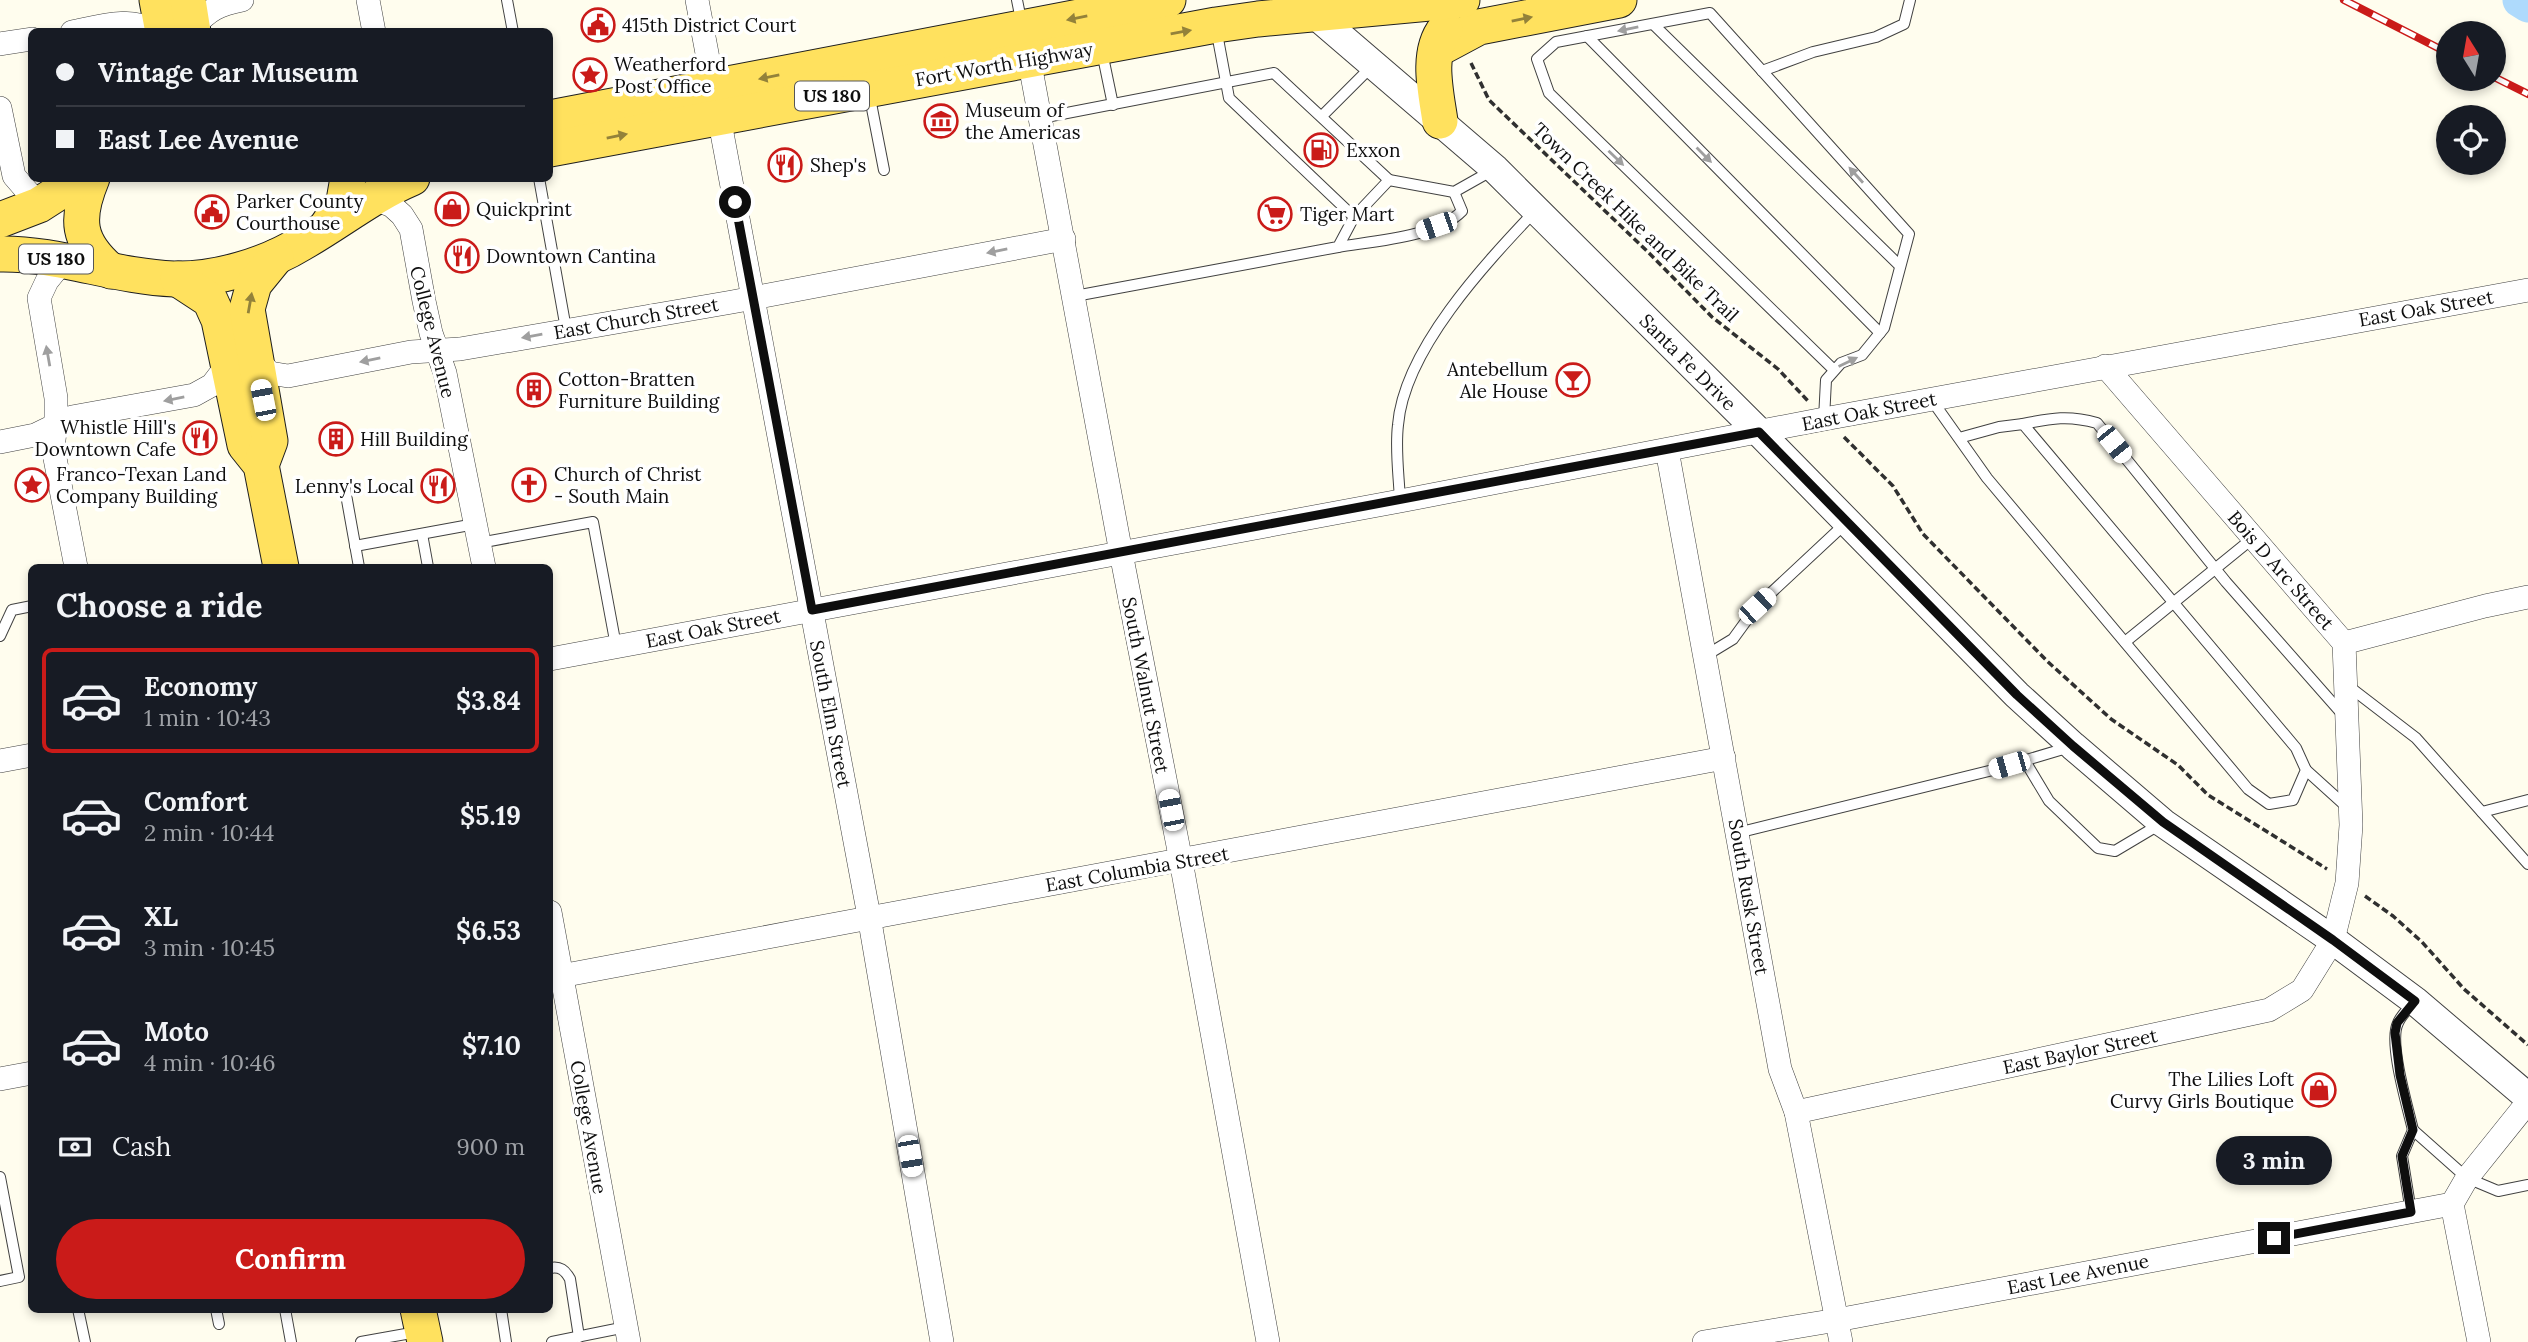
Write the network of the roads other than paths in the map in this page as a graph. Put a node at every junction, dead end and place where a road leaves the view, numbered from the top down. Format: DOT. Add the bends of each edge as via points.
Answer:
graph roads {
  1 [pos="157,0"];
  2 [pos="242,0"];
  3 [pos="368,0"];
  4 [pos="507,0"];
  5 [pos="697,0"];
  6 [pos="1168,0"];
  7 [pos="1462,0"];
  8 [pos="1491,0"];
  9 [pos="1619,0"];
  10 [pos="1910,0"];
  11 [pos="1307,7"];
  12 [pos="184,23"];
  13 [pos="1653,24"];
  14 [pos="1216,25"];
  15 [pos="92,28"];
  16 [pos="147,28"];
  17 [pos="373,28"];
  18 [pos="512,28"];
  19 [pos="1023,29"];
  20 [pos="1587,36"];
  21 [pos="28,40"];
  22 [pos="0,44"];
  23 [pos="1101,46"];
  24 [pos="1449,55"];
  25 [pos="1374,64"];
  26 [pos="1762,71"];
  27 [pos="866,74"];
  28 [pos="1226,82"];
  29 [pos="715,102"];
  30 [pos="1113,105"];
  31 [pos="0,108"];
  32 [pos="1322,116"];
  33 [pos="553,118"];
  34 [pos="1041,118"];
  35 [pos="1440,121"];
  36 [pos="553,148"];
  37 [pos="1495,169"];
  38 [pos="884,170"];
  39 [pos="1389,180"];
  40 [pos="75,182"];
  41 [pos="91,182"];
  42 [pos="391,182"];
  43 [pos="540,182"];
  44 [pos="360,188"];
  45 [pos="1454,192"];
  46 [pos="39,205"];
  47 [pos="1535,211"];
  48 [pos="1354,218"];
  49 [pos="0,220"];
  50 [pos="1064,239"];
  51 [pos="1338,247"];
  52 [pos="0,254"];
  53 [pos="276,257"];
  54 [pos="64,260"];
  55 [pos="1900,266"];
  56 [pos="111,271"];
  57 [pos="178,279"];
  58 [pos="2528,290"];
  59 [pos="1075,296"];
  60 [pos="753,298"];
  61 [pos="566,329"];
  62 [pos="1880,333"];
  63 [pos="437,352"];
  64 [pos="241,361"];
  65 [pos="2105,366"];
  66 [pos="1834,370"];
  67 [pos="1931,399"];
  68 [pos="1817,411"];
  69 [pos="57,423"];
  70 [pos="2023,424"];
  71 [pos="1759,432"];
  72 [pos="1959,438"];
  73 [pos="0,442"];
  74 [pos="1667,450"];
  75 [pos="345,489"];
  76 [pos="1400,501"];
  77 [pos="1847,522"];
  78 [pos="477,533"];
  79 [pos="422,534"];
  80 [pos="2253,538"];
  81 [pos="355,547"];
  82 [pos="1121,553"];
  83 [pos="75,564"];
  84 [pos="280,564"];
  85 [pos="358,564"];
  86 [pos="427,564"];
  87 [pos="483,564"];
  88 [pos="2215,569"];
  89 [pos="2528,597"];
  90 [pos="2173,602"];
  91 [pos="28,607"];
  92 [pos="812,610"];
  93 [pos="0,636"];
  94 [pos="2125,642"];
  95 [pos="2344,643"];
  96 [pos="616,646"];
  97 [pos="1705,656"];
  98 [pos="553,658"];
  99 [pos="2345,683"];
  100 [pos="2347,719"];
  101 [pos="2073,746"];
  102 [pos="28,756"];
  103 [pos="1724,758"];
  104 [pos="0,761"];
  105 [pos="2025,761"];
  106 [pos="2306,770"];
  107 [pos="2528,800"];
  108 [pos="2350,809"];
  109 [pos="2482,812"];
  110 [pos="2163,822"];
  111 [pos="1737,833"];
  112 [pos="1181,862"];
  113 [pos="2528,864"];
  114 [pos="869,916"];
  115 [pos="2333,940"];
  116 [pos="553,951"];
  117 [pos="555,977"];
  118 [pos="2415,1001"];
  119 [pos="28,1074"];
  120 [pos="0,1079"];
  121 [pos="2528,1099"];
  122 [pos="1796,1112"];
  123 [pos="2413,1130"];
  124 [pos="0,1177"];
  125 [pos="2467,1178"];
  126 [pos="2528,1185"];
  127 [pos="2452,1205"];
  128 [pos="2411,1212"];
  129 [pos="553,1267"];
  130 [pos="0,1281"];
  131 [pos="79,1313"];
  132 [pos="217,1313"];
  133 [pos="286,1313"];
  134 [pos="502,1313"];
  135 [pos="219,1324"];
  136 [pos="422,1327"];
  137 [pos="1839,1331"];
  138 [pos="628,1335"];
  139 [pos="579,1337"];
  140 [pos="85,1342"];
  141 [pos="291,1342"];
  142 [pos="361,1342"];
  143 [pos="506,1342"];
  144 [pos="552,1342"];
  145 [pos="942,1342"];
  146 [pos="1268,1342"];
  147 [pos="1704,1342"];
  148 [pos="2479,1342"];
  1 -- 12 [label="main road"];
  2 -- 12 [label="street"];
  3 -- 17 [label="street"];
  4 -- 18 [label="lane"];
  5 -- 29 [label="street, South Elm Street"];
  6 -- 19 [label="main road, Fort Worth Highway / US 180, one-way"];
  7 -- 11 [label="main road, Fort Worth Highway / US 180"];
  8 -- 24 [label="main road" via="1461,15 1438,37"];
  24 -- 9 [label="main road, one-way" via="1479,27"];
  10 -- 26 [label="lane" via="1904,24 1876,37 1813,52"];
  11 -- 14 [label="main road, Fort Worth Highway / US 180"];
  11 -- 25 [label="street, Santa Fe Drive"];
  13 -- 20 [label="lane, one-way"];
  13 -- 26 [label="lane" via="1710,13"];
  13 -- 55 [label="lane"];
  23 -- 14 [label="main road, Fort Worth Highway / US 180, one-way"];
  14 -- 28 [label="lane"];
  15 -- 16 [label="street" via="116,23"];
  19 -- 23 [label="main road, Fort Worth Highway / US 180"];
  19 -- 27 [label="main road, Fort Worth Highway / US 180"];
  19 -- 34 [label="street, South Walnut Street"];
  20 -- 62 [label="lane, one-way"];
  20 -- 66 [label="lane, one-way" via="1556,42 1537,59 1549,93"];
  21 -- 22 [label="street"];
  23 -- 30 [label="lane"];
  24 -- 35 [label="main road" via="1434,73"];
  25 -- 32 [label="lane"];
  25 -- 35 [label="street, Santa Fe Drive"];
  55 -- 26 [label="lane, one-way" via="1909,234"];
  27 -- 29 [label="main road, Fort Worth Highway / US 180"];
  27 -- 38 [label="lane"];
  28 -- 30 [label="lane"];
  28 -- 32 [label="lane" via="1274,73"];
  28 -- 48 [label="lane" via="1228,98"];
  29 -- 33 [label="main road, Fort Worth Highway / US 180"];
  36 -- 29 [label="main road, Fort Worth Highway / US 180, one-way"];
  29 -- 60 [label="street, South Elm Street"];
  30 -- 34 [label="lane"];
  31 -- 46 [label="street" via="14,176"];
  32 -- 39 [label="lane"];
  34 -- 50 [label="street, South Walnut Street"];
  35 -- 37 [label="street, Santa Fe Drive"];
  37 -- 45 [label="lane"];
  37 -- 47 [label="street, Santa Fe Drive"];
  39 -- 45 [label="lane"];
  39 -- 48 [label="lane"];
  40 -- 46 [label="main road"];
  41 -- 56 [label="main road" via="81,216 85,237 94,256"];
  42 -- 44 [label="main road"];
  43 -- 61 [label="lane"];
  44 -- 53 [label="main road, US 180" via="344,201 327,226"];
  44 -- 63 [label="street, College Avenue" via="392,206 411,229"];
  45 -- 51 [label="lane" via="1462,211 1454,220 1419,232"];
  46 -- 49 [label="main road"];
  47 -- 71 [label="street, Santa Fe Drive"];
  47 -- 76 [label="lane" via="1492,257 1424,347 1408,380 1398,425"];
  48 -- 51 [label="lane"];
  50 -- 59 [label="street, South Walnut Street"];
  50 -- 60 [label="street, East Church Street, one-way"];
  51 -- 59 [label="lane"];
  52 -- 54 [label="main road, US 180"];
  53 -- 57 [label="main road, US 180" via="225,273"];
  64 -- 53 [label="main road, one-way" via="254,284"];
  54 -- 56 [label="main road, US 180"];
  69 -- 54 [label="street, one-way" via="39,298"];
  55 -- 62 [label="lane"];
  56 -- 57 [label="main road, US 180"];
  57 -- 64 [label="main road" via="214,305"];
  58 -- 65 [label="street, East Oak Street"];
  59 -- 82 [label="street, South Walnut Street"];
  60 -- 61 [label="street, East Church Street"];
  60 -- 92 [label="street, South Elm Street"];
  61 -- 63 [label="street, East Church Street, one-way"];
  66 -- 62 [label="lane, one-way" via="1862,355"];
  63 -- 64 [label="street, East Church Street, one-way" via="411,352 288,376"];
  63 -- 78 [label="street, College Avenue"];
  64 -- 69 [label="street, one-way" via="194,395"];
  64 -- 84 [label="main road" via="245,446 261,465"];
  65 -- 67 [label="street, East Oak Street"];
  65 -- 80 [label="street, Bois D Arc Street"];
  66 -- 68 [label="lane" via="1826,380"];
  67 -- 68 [label="street, East Oak Street"];
  67 -- 72 [label="lane"];
  68 -- 71 [label="street, East Oak Street"];
  69 -- 73 [label="street" via="35,435"];
  69 -- 83 [label="street" via="53,448"];
  70 -- 72 [label="lane"];
  70 -- 88 [label="lane" via="2057,417 2097,424"];
  70 -- 90 [label="lane"];
  71 -- 74 [label="street, East Oak Street"];
  71 -- 77 [label="street, Santa Fe Drive"];
  72 -- 94 [label="lane" via="1987,478"];
  74 -- 76 [label="street, East Oak Street"];
  74 -- 97 [label="street, South Rusk Street"];
  75 -- 81 [label="lane"];
  76 -- 82 [label="street, East Oak Street"];
  77 -- 97 [label="lane" via="1757,606 1733,639"];
  77 -- 101 [label="street, Santa Fe Drive"];
  78 -- 79 [label="lane"];
  78 -- 87 [label="street, College Avenue"];
  78 -- 96 [label="lane" via="593,522"];
  79 -- 81 [label="lane"];
  79 -- 86 [label="lane"];
  80 -- 88 [label="lane"];
  80 -- 95 [label="street, Bois D Arc Street"];
  81 -- 85 [label="lane"];
  82 -- 92 [label="street, East Oak Street"];
  82 -- 112 [label="street, South Walnut Street"];
  88 -- 90 [label="lane"];
  88 -- 100 [label="lane"];
  89 -- 95 [label="street"];
  90 -- 94 [label="lane"];
  90 -- 106 [label="lane" via="2296,748"];
  91 -- 93 [label="lane" via="12,610"];
  92 -- 96 [label="street, East Oak Street"];
  92 -- 114 [label="street, South Elm Street"];
  94 -- 106 [label="lane" via="2248,789 2269,804 2293,800"];
  95 -- 99 [label="street, Bois D Arc Street"];
  96 -- 98 [label="street, East Oak Street"];
  97 -- 103 [label="street, South Rusk Street"];
  99 -- 100 [label="street, Bois D Arc Street"];
  99 -- 109 [label="lane" via="2416,738"];
  100 -- 108 [label="street, Bois D Arc Street"];
  101 -- 105 [label="lane"];
  101 -- 110 [label="street, Santa Fe Drive"];
  102 -- 104 [label="street"];
  103 -- 111 [label="street, South Rusk Street"];
  103 -- 112 [label="street, East Columbia Street"];
  105 -- 110 [label="lane" via="2049,801 2098,848 2115,851"];
  105 -- 111 [label="lane"];
  106 -- 108 [label="lane"];
  107 -- 109 [label="lane"];
  108 -- 115 [label="street, Bois D Arc Street" via="2347,883"];
  109 -- 113 [label="lane"];
  110 -- 115 [label="street, Santa Fe Drive"];
  111 -- 122 [label="street, South Rusk Street" via="1780,1069"];
  112 -- 114 [label="street, East Columbia Street"];
  112 -- 146 [label="street, South Walnut Street"];
  114 -- 117 [label="street, East Columbia Street"];
  114 -- 145 [label="street, South Elm Street"];
  115 -- 118 [label="street, Santa Fe Drive"];
  115 -- 122 [label="street, East Baylor Street" via="2302,990 2269,1010"];
  116 -- 117 [label="street, College Avenue"];
  117 -- 138 [label="street, College Avenue"];
  118 -- 121 [label="street, Santa Fe Drive"];
  118 -- 123 [label="lane" via="2397,1023 2395,1033"];
  119 -- 120 [label="street"];
  121 -- 125 [label="street"];
  122 -- 137 [label="street, South Rusk Street"];
  123 -- 125 [label="lane"];
  123 -- 128 [label="lane" via="2402,1156"];
  124 -- 130 [label="lane" via="19,1277"];
  125 -- 126 [label="lane" via="2498,1191"];
  125 -- 127 [label="street"];
  127 -- 128 [label="street, East Lee Avenue"];
  127 -- 148 [label="street"];
  128 -- 137 [label="street, East Lee Avenue"];
  129 -- 139 [label="lane" via="565,1270 570,1279"];
  131 -- 140 [label="lane"];
  132 -- 135 [label="lane"];
  133 -- 141 [label="lane"];
  134 -- 143 [label="lane"];
  136 -- 142 [label="lane"];
  137 -- 147 [label="street, East Lee Avenue"];
  138 -- 139 [label="lane"];
  139 -- 144 [label="lane"];
}
